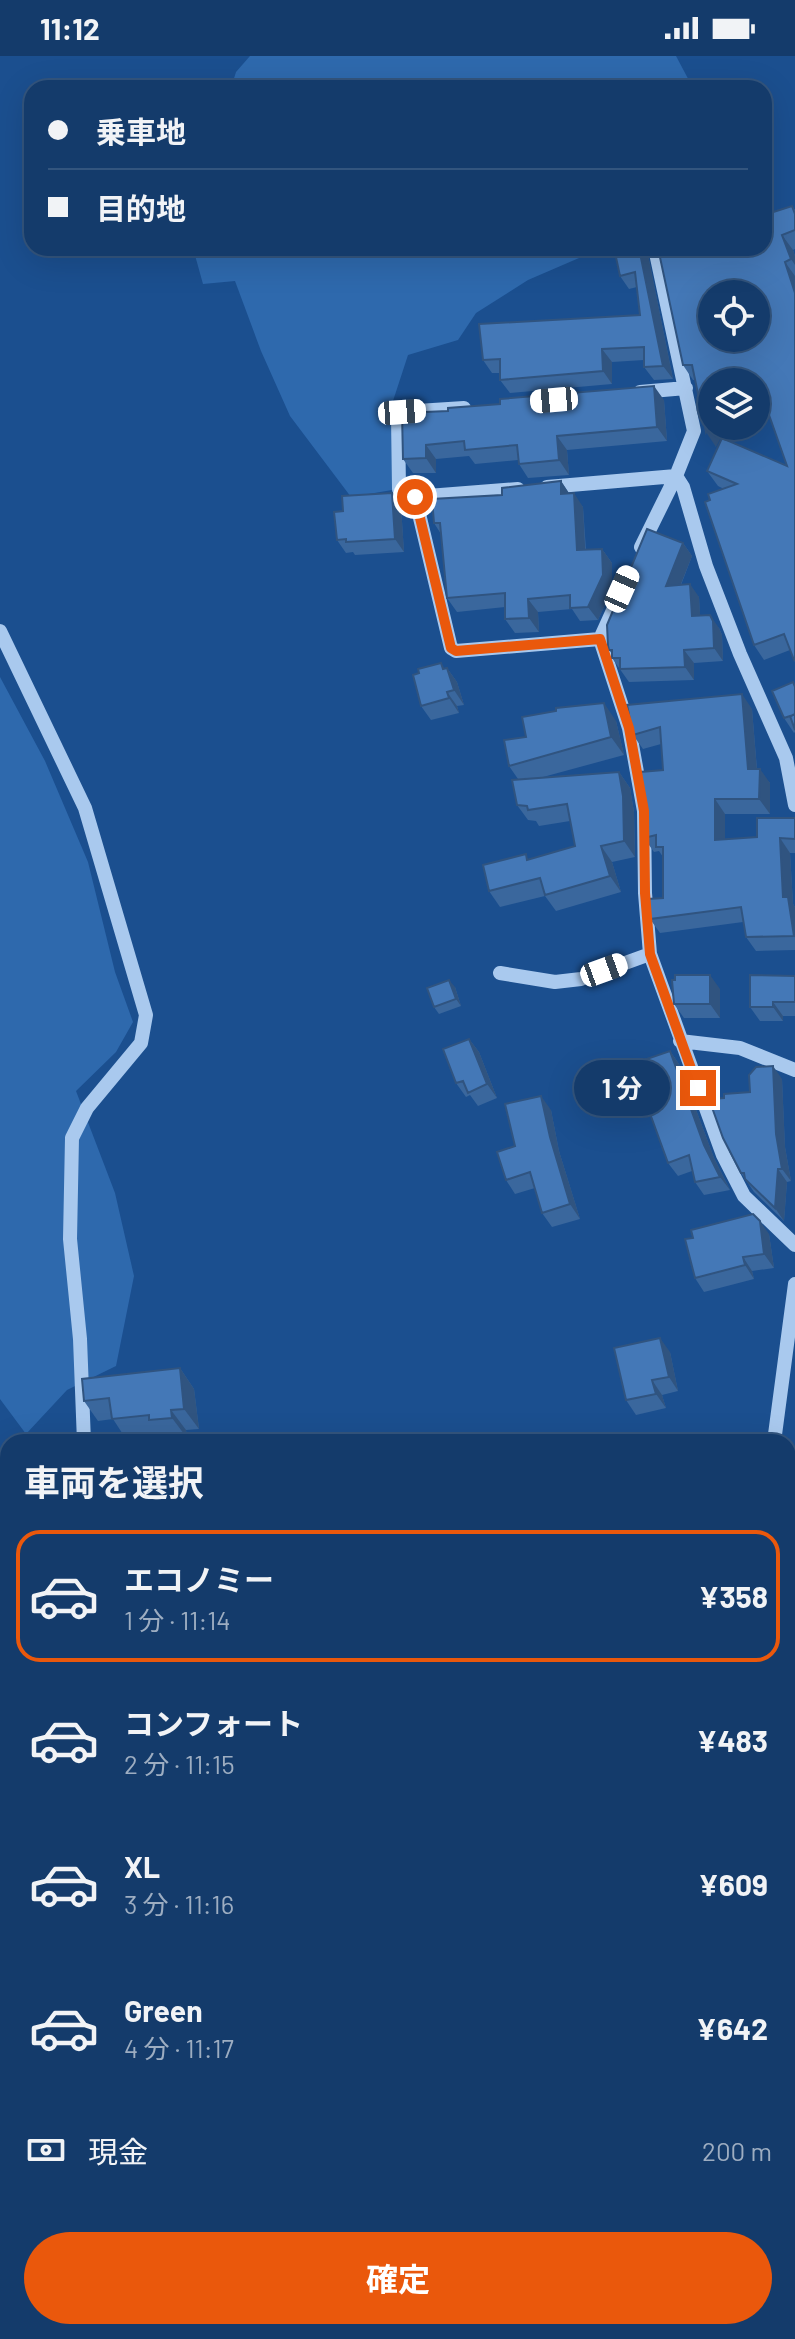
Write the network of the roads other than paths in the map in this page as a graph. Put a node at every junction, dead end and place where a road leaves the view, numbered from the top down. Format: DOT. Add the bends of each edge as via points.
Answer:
graph roads {
  1 [pos="657,256"];
  2 [pos="686,388"];
  3 [pos="627,394"];
  4 [pos="478,407"];
  5 [pos="676,476"];
  6 [pos="415,497"];
  7 [pos="0,631"];
  8 [pos="600,639"];
  9 [pos="795,805"];
  10 [pos="650,954"];
  11 [pos="500,973"];
  12 [pos="680,1041"];
  13 [pos="795,1070"];
  14 [pos="795,1245"];
  15 [pos="795,1284"];
  16 [pos="84,1434"];
  17 [pos="775,1434"];
  1 -- 2 [label="street"];
  2 -- 3 [label="street"];
  2 -- 5 [label="street" via="694,431"];
  4 -- 6 [label="street" via="402,412 398,417 399,489"];
  5 -- 6 [label="street"];
  5 -- 8 [label="street"];
  5 -- 9 [label="street" via="740,654 786,758"];
  6 -- 8 [label="street" via="451,648"];
  7 -- 16 [label="street" via="85,808 146,1015 141,1043 87,1108 72,1138 70,1239"];
  8 -- 10 [label="street" via="629,728 644,811"];
  10 -- 11 [label="street" via="581,979 555,982"];
  10 -- 12 [label="street"];
  12 -- 13 [label="street" via="740,1048"];
  12 -- 14 [label="street" via="744,1196"];
  15 -- 17 [label="street"];
}
